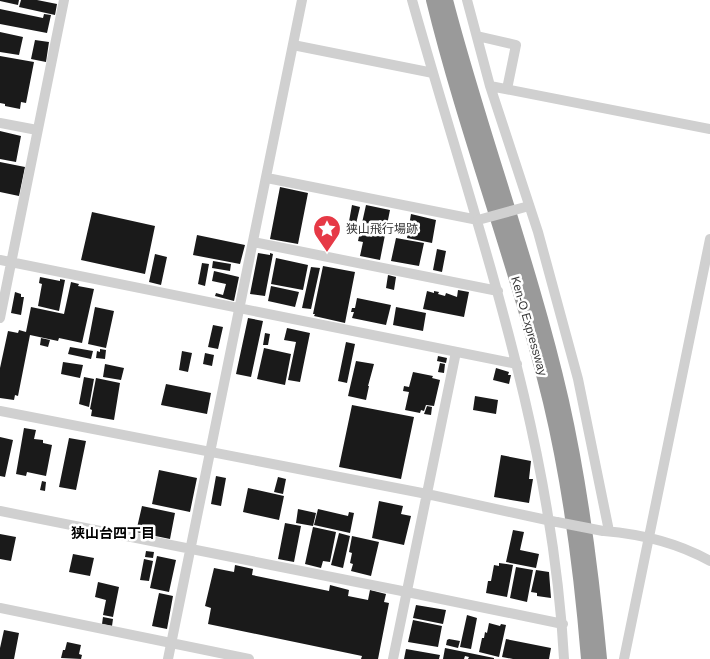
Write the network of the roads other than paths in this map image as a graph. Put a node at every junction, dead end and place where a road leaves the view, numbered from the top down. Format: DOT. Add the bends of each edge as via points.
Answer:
graph roads {
  1 [pos="64,0"];
  2 [pos="302,0"];
  3 [pos="412,0"];
  4 [pos="433,0"];
  5 [pos="446,0"];
  6 [pos="467,0"];
  7 [pos="477,36"];
  8 [pos="293,45"];
  9 [pos="433,73"];
  10 [pos="490,86"];
  11 [pos="507,89"];
  12 [pos="0,123"];
  13 [pos="710,129"];
  14 [pos="37,130"];
  15 [pos="267,178"];
  16 [pos="529,206"];
  17 [pos="478,220"];
  18 [pos="710,239"];
  19 [pos="253,242"];
  20 [pos="5,261"];
  21 [pos="498,291"];
  22 [pos="239,308"];
  23 [pos="0,318"];
  24 [pos="456,352"];
  25 [pos="517,364"];
  26 [pos="0,411"];
  27 [pos="210,453"];
  28 [pos="427,494"];
  29 [pos="0,511"];
  30 [pos="554,521"];
  31 [pos="606,531"];
  32 [pos="648,538"];
  33 [pos="191,548"];
  34 [pos="710,561"];
  35 [pos="407,592"];
  36 [pos="0,608"];
  37 [pos="562,624"];
  38 [pos="171,644"];
  39 [pos="168,659"];
  40 [pos="249,659"];
  41 [pos="393,659"];
  42 [pos="564,659"];
  43 [pos="588,659"];
  44 [pos="600,659"];
  45 [pos="624,659"];
  1 -- 14 [label="street"];
  2 -- 8 [label="street"];
  3 -- 9 [label="street"];
  4 -- 43 [label="highway, Ken-O Expressway" via="550,402 570,504"];
  5 -- 44 [label="highway, Ken-O Expressway" via="536,301 562,400 581,492"];
  6 -- 7 [label="street"];
  7 -- 10 [label="street"];
  7 -- 11 [label="street" via="516,45"];
  8 -- 9 [label="street"];
  8 -- 15 [label="street"];
  9 -- 17 [label="street"];
  10 -- 11 [label="street"];
  10 -- 16 [label="street"];
  11 -- 13 [label="street"];
  12 -- 14 [label="street"];
  14 -- 20 [label="street"];
  15 -- 17 [label="street"];
  15 -- 19 [label="street"];
  16 -- 17 [label="street, bridge"];
  16 -- 31 [label="street" via="578,379"];
  17 -- 21 [label="street"];
  18 -- 32 [label="street"];
  19 -- 21 [label="street"];
  19 -- 22 [label="street"];
  20 -- 22 [label="street"];
  20 -- 23 [label="street"];
  21 -- 25 [label="street"];
  22 -- 24 [label="street"];
  22 -- 27 [label="street"];
  24 -- 25 [label="street"];
  24 -- 28 [label="street"];
  25 -- 30 [label="street"];
  26 -- 27 [label="street"];
  27 -- 28 [label="street"];
  27 -- 33 [label="street"];
  28 -- 30 [label="street"];
  28 -- 35 [label="street"];
  29 -- 33 [label="street"];
  30 -- 31 [label="street, bridge"];
  30 -- 37 [label="street"];
  31 -- 32 [label="street"];
  32 -- 34 [label="street" via="681,547"];
  32 -- 45 [label="street"];
  33 -- 35 [label="street"];
  33 -- 38 [label="street"];
  35 -- 37 [label="street"];
  35 -- 41 [label="street"];
  36 -- 38 [label="street"];
  37 -- 42 [label="street"];
  38 -- 39 [label="street"];
  38 -- 40 [label="street"];
}
